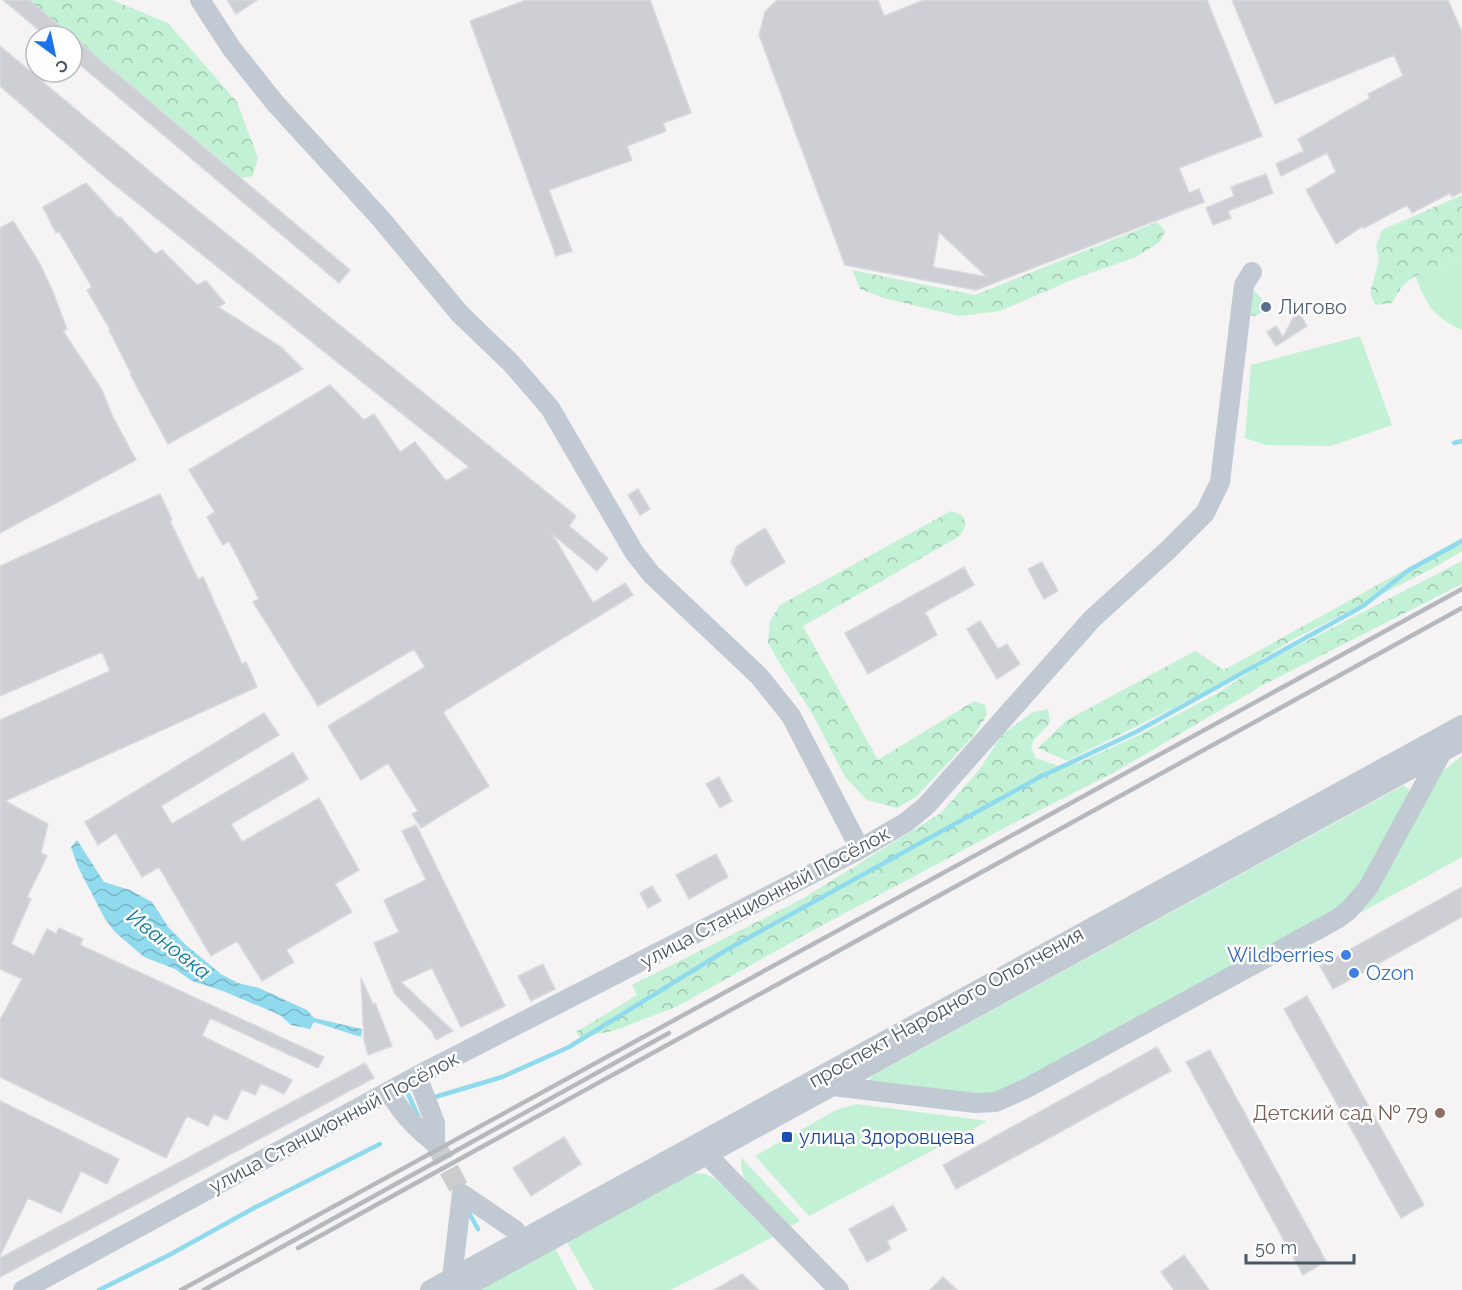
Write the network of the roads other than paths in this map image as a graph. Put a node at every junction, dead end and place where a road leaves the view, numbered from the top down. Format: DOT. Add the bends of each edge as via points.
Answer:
graph roads {
  1 [pos="200,0"];
  2 [pos="1252,272"];
  3 [pos="1462,725"];
  4 [pos="1462,741"];
  5 [pos="1442,752"];
  6 [pos="860,849"];
  7 [pos="417,1076"];
  8 [pos="833,1086"];
  9 [pos="389,1091"];
  10 [pos="703,1149"];
  11 [pos="527,1245"];
  12 [pos="457,1286"];
  13 [pos="23,1290"];
  14 [pos="430,1290"];
  15 [pos="839,1290"];
  1 -- 6 [label="street" via="274,103 381,219 460,314 550,408 634,552 651,574 759,676 792,716"];
  2 -- 6 [label="street, улица Станционный Посёлок" via="1244,285 1220,482 1205,513 1092,619 926,806"];
  3 -- 10 [label="street, проспект Народного Ополчения"];
  4 -- 5 [label="street, проспект Народного Ополчения"];
  5 -- 8 [label="street, проспект Народного Ополчения"];
  5 -- 8 [label="street" via="1368,888 1337,919 1293,944 996,1102 953,1102"];
  6 -- 7 [label="street, улица Станционный Посёлок"];
  7 -- 9 [label="street, улица Станционный Посёлок"];
  7 -- 9 [label="street" via="435,1123 435,1143 400,1111"];
  8 -- 10 [label="street, проспект Народного Ополчения"];
  9 -- 13 [label="street, улица Станционный Посёлок"];
  10 -- 11 [label="street, проспект Народного Ополчения"];
  10 -- 15 [label="street"];
  11 -- 12 [label="street, проспект Народного Ополчения"];
  11 -- 12 [label="street" via="515,1230 462,1194"];
  12 -- 14 [label="street, проспект Народного Ополчения"];
}
